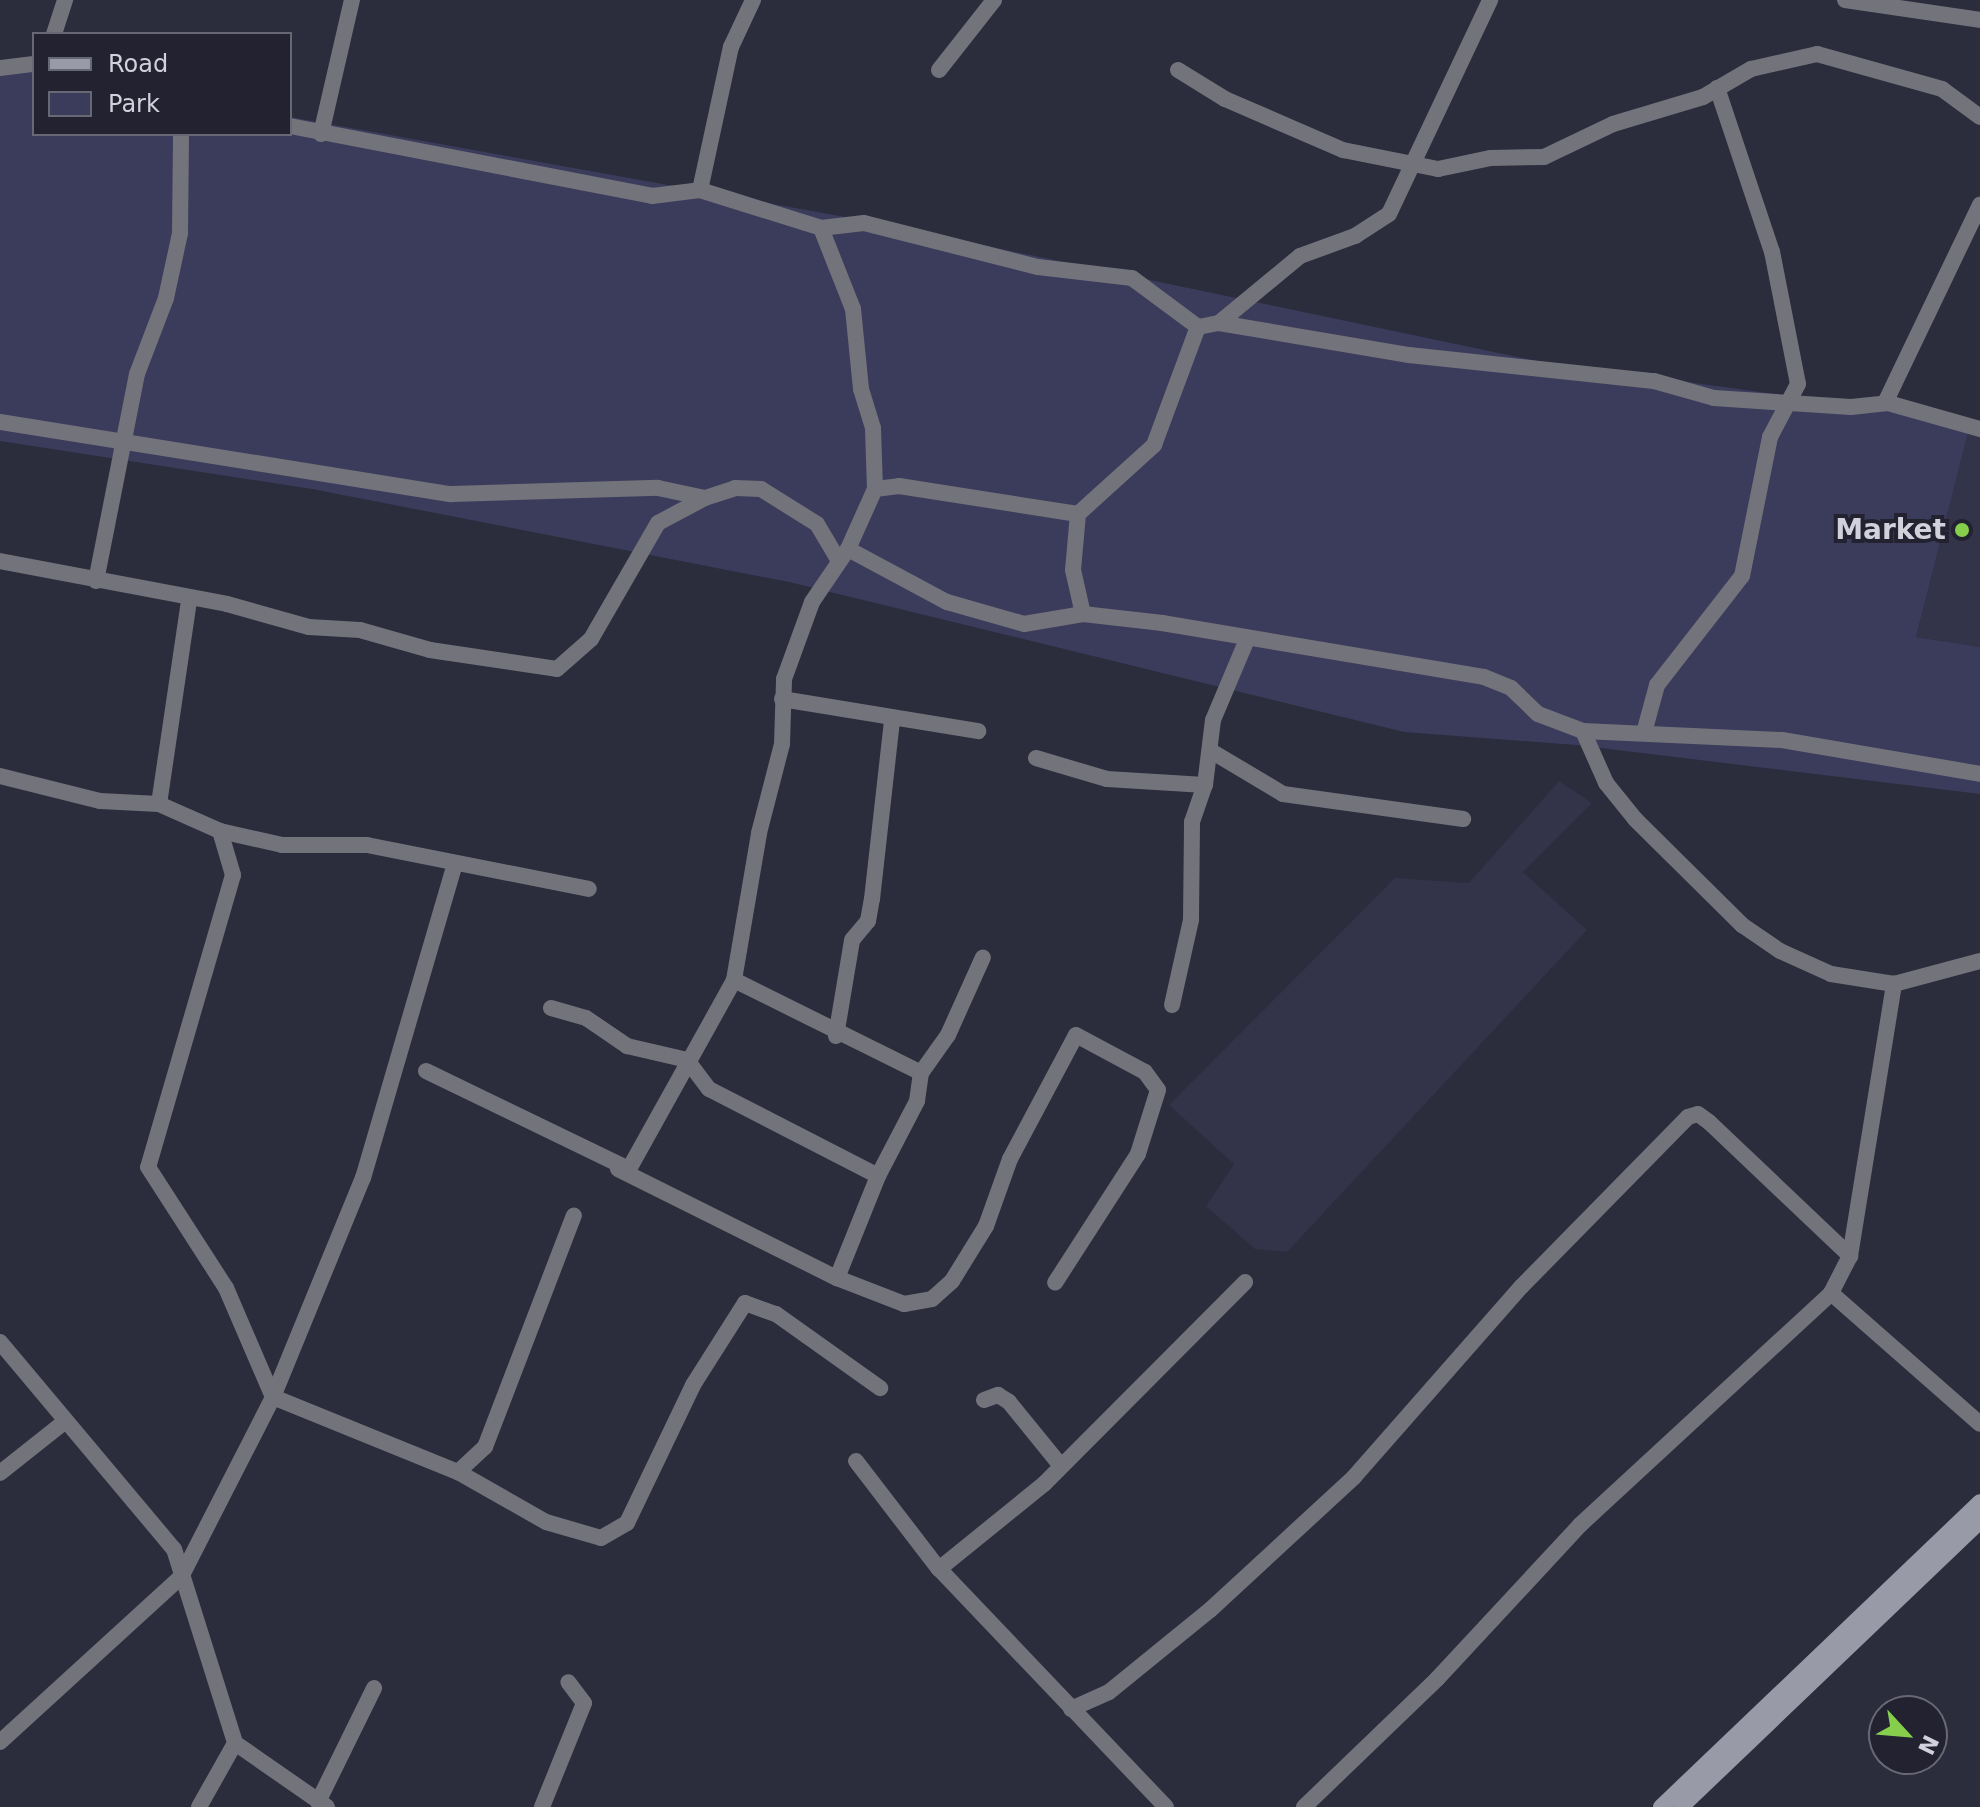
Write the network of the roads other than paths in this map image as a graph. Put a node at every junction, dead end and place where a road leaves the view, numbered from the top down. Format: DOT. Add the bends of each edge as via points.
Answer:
graph roads {
  1 [pos="65,0"];
  2 [pos="352,0"];
  3 [pos="753,0"];
  4 [pos="994,0"];
  5 [pos="1490,0"];
  6 [pos="1845,0"];
  7 [pos="1980,20"];
  8 [pos="55,32"];
  9 [pos="32,64"];
  10 [pos="0,68"];
  11 [pos="939,70"];
  12 [pos="1178,70"];
  13 [pos="1717,88"];
  14 [pos="1980,117"];
  15 [pos="292,127"];
  16 [pos="321,134"];
  17 [pos="181,136"];
  18 [pos="1413,166"];
  19 [pos="700,190"];
  20 [pos="1980,205"];
  21 [pos="821,228"];
  22 [pos="1219,323"];
  23 [pos="1192,326"];
  24 [pos="1885,403"];
  25 [pos="1786,405"];
  26 [pos="0,422"];
  27 [pos="1980,429"];
  28 [pos="121,440"];
  29 [pos="875,489"];
  30 [pos="705,498"];
  31 [pos="1078,514"];
  32 [pos="843,555"];
  33 [pos="0,561"];
  34 [pos="96,581"];
  35 [pos="189,601"];
  36 [pos="1083,614"];
  37 [pos="1246,642"];
  38 [pos="782,699"];
  39 [pos="892,721"];
  40 [pos="1645,729"];
  41 [pos="978,731"];
  42 [pos="1583,731"];
  43 [pos="1211,751"];
  44 [pos="1036,758"];
  45 [pos="1980,774"];
  46 [pos="0,776"];
  47 [pos="1205,785"];
  48 [pos="159,804"];
  49 [pos="1463,819"];
  50 [pos="220,831"];
  51 [pos="455,864"];
  52 [pos="589,889"];
  53 [pos="983,957"];
  54 [pos="1980,961"];
  55 [pos="734,980"];
  56 [pos="1894,984"];
  57 [pos="1172,1005"];
  58 [pos="551,1008"];
  59 [pos="836,1036"];
  60 [pos="687,1060"];
  61 [pos="426,1071"];
  62 [pos="921,1073"];
  63 [pos="617,1168"];
  64 [pos="878,1176"];
  65 [pos="574,1215"];
  66 [pos="1850,1256"];
  67 [pos="837,1278"];
  68 [pos="1245,1282"];
  69 [pos="1055,1283"];
  70 [pos="1831,1293"];
  71 [pos="0,1342"];
  72 [pos="880,1388"];
  73 [pos="273,1397"];
  74 [pos="984,1400"];
  75 [pos="63,1423"];
  76 [pos="1980,1424"];
  77 [pos="856,1461"];
  78 [pos="1061,1466"];
  79 [pos="458,1472"];
  80 [pos="0,1473"];
  81 [pos="1980,1502"];
  82 [pos="1980,1521"];
  83 [pos="939,1569"];
  84 [pos="181,1577"];
  85 [pos="568,1682"];
  86 [pos="374,1688"];
  87 [pos="1071,1709"];
  88 [pos="0,1742"];
  89 [pos="235,1743"];
  90 [pos="322,1804"];
  91 [pos="199,1807"];
  92 [pos="542,1807"];
  93 [pos="1166,1807"];
  94 [pos="1304,1807"];
  95 [pos="1661,1807"];
  96 [pos="1681,1807"];
  1 -- 8 [label="street"];
  2 -- 16 [label="street"];
  3 -- 19 [label="street" via="731,47"];
  4 -- 11 [label="street"];
  5 -- 18 [label="street"];
  6 -- 7 [label="street"];
  9 -- 10 [label="street"];
  12 -- 18 [label="street" via="1225,99 1343,150"];
  13 -- 14 [label="street" via="1777,60 1832,55 1880,75 1942,89"];
  13 -- 18 [label="street" via="1613,124 1544,157"];
  13 -- 25 [label="street" via="1772,252 1799,369"];
  15 -- 16 [label="street"];
  16 -- 19 [label="street" via="488,160 652,196"];
  17 -- 28 [label="street" via="180,233"];
  18 -- 22 [label="street" via="1389,214 1355,236 1300,256"];
  19 -- 21 [label="street"];
  20 -- 24 [label="street"];
  21 -- 23 [label="street" via="864,223 1038,267 1132,278 1168,300"];
  21 -- 29 [label="street" via="853,309 861,389 873,428"];
  22 -- 23 [label="street"];
  22 -- 25 [label="street"];
  23 -- 31 [label="street" via="1154,445"];
  24 -- 25 [label="street"];
  24 -- 27 [label="street"];
  25 -- 40 [label="street" via="1767,450 1742,576 1657,685"];
  26 -- 28 [label="street"];
  28 -- 30 [label="street" via="451,494 658,488"];
  28 -- 34 [label="street"];
  29 -- 31 [label="street" via="892,485"];
  29 -- 32 [label="street"];
  30 -- 32 [label="street" via="735,488 761,489 817,524"];
  30 -- 35 [label="street" via="658,523 591,639 557,669"];
  31 -- 36 [label="street" via="1073,570"];
  32 -- 36 [label="street" via="947,602 1004,620 1050,624"];
  32 -- 38 [label="street" via="812,602"];
  33 -- 34 [label="street"];
  34 -- 35 [label="street"];
  35 -- 48 [label="street"];
  36 -- 37 [label="street"];
  37 -- 42 [label="street" via="1484,677 1511,688 1538,714"];
  37 -- 43 [label="street" via="1213,720"];
  38 -- 39 [label="street"];
  38 -- 55 [label="street" via="782,744 759,833"];
  39 -- 41 [label="street"];
  39 -- 59 [label="street" via="872,899 868,921 852,940"];
  40 -- 42 [label="street"];
  40 -- 45 [label="street" via="1782,740"];
  42 -- 56 [label="street" via="1606,783 1635,819 1742,925 1831,974"];
  43 -- 47 [label="street"];
  43 -- 49 [label="street" via="1283,794"];
  44 -- 47 [label="street" via="1107,779"];
  46 -- 48 [label="street" via="100,801"];
  47 -- 57 [label="street" via="1188,843 1191,920"];
  48 -- 50 [label="street"];
  50 -- 51 [label="street" via="282,845 367,845"];
  50 -- 73 [label="street" via="233,875 148,1152 148,1167 226,1288"];
  51 -- 52 [label="street"];
  51 -- 73 [label="street" via="363,1178"];
  53 -- 62 [label="street" via="948,1035"];
  54 -- 56 [label="street"];
  55 -- 59 [label="street"];
  55 -- 60 [label="street"];
  56 -- 66 [label="street"];
  58 -- 60 [label="street" via="586,1018 627,1046"];
  59 -- 62 [label="street"];
  60 -- 63 [label="street" via="639,1157 629,1169"];
  60 -- 64 [label="street" via="709,1089"];
  61 -- 63 [label="street"];
  62 -- 64 [label="street" via="917,1101"];
  63 -- 67 [label="street"];
  64 -- 67 [label="street"];
  65 -- 79 [label="street" via="485,1447"];
  66 -- 70 [label="street"];
  66 -- 87 [label="street" via="1709,1122 1698,1114 1688,1117 1522,1286 1354,1477 1210,1610 1109,1692"];
  67 -- 69 [label="street" via="904,1304 932,1299 952,1281 986,1226 1010,1159 1076,1035 1145,1072 1158,1090 1138,1154"];
  68 -- 78 [label="street"];
  70 -- 76 [label="street"];
  70 -- 94 [label="street" via="1580,1525 1437,1679"];
  71 -- 75 [label="street"];
  72 -- 79 [label="street" via="776,1314 745,1303 693,1385 627,1523 614,1533 601,1538 546,1522"];
  73 -- 79 [label="street"];
  73 -- 84 [label="street"];
  74 -- 78 [label="street" via="998,1395 1009,1402"];
  75 -- 80 [label="street"];
  75 -- 84 [label="street" via="165,1536"];
  77 -- 83 [label="street"];
  78 -- 83 [label="street"];
  81 -- 95 [label="main road"];
  82 -- 96 [label="main road"];
  83 -- 87 [label="street"];
  84 -- 88 [label="street"];
  84 -- 89 [label="street"];
  85 -- 92 [label="street" via="584,1703"];
  86 -- 90 [label="street"];
  87 -- 93 [label="street"];
  89 -- 90 [label="street"];
  89 -- 91 [label="street"];
}
